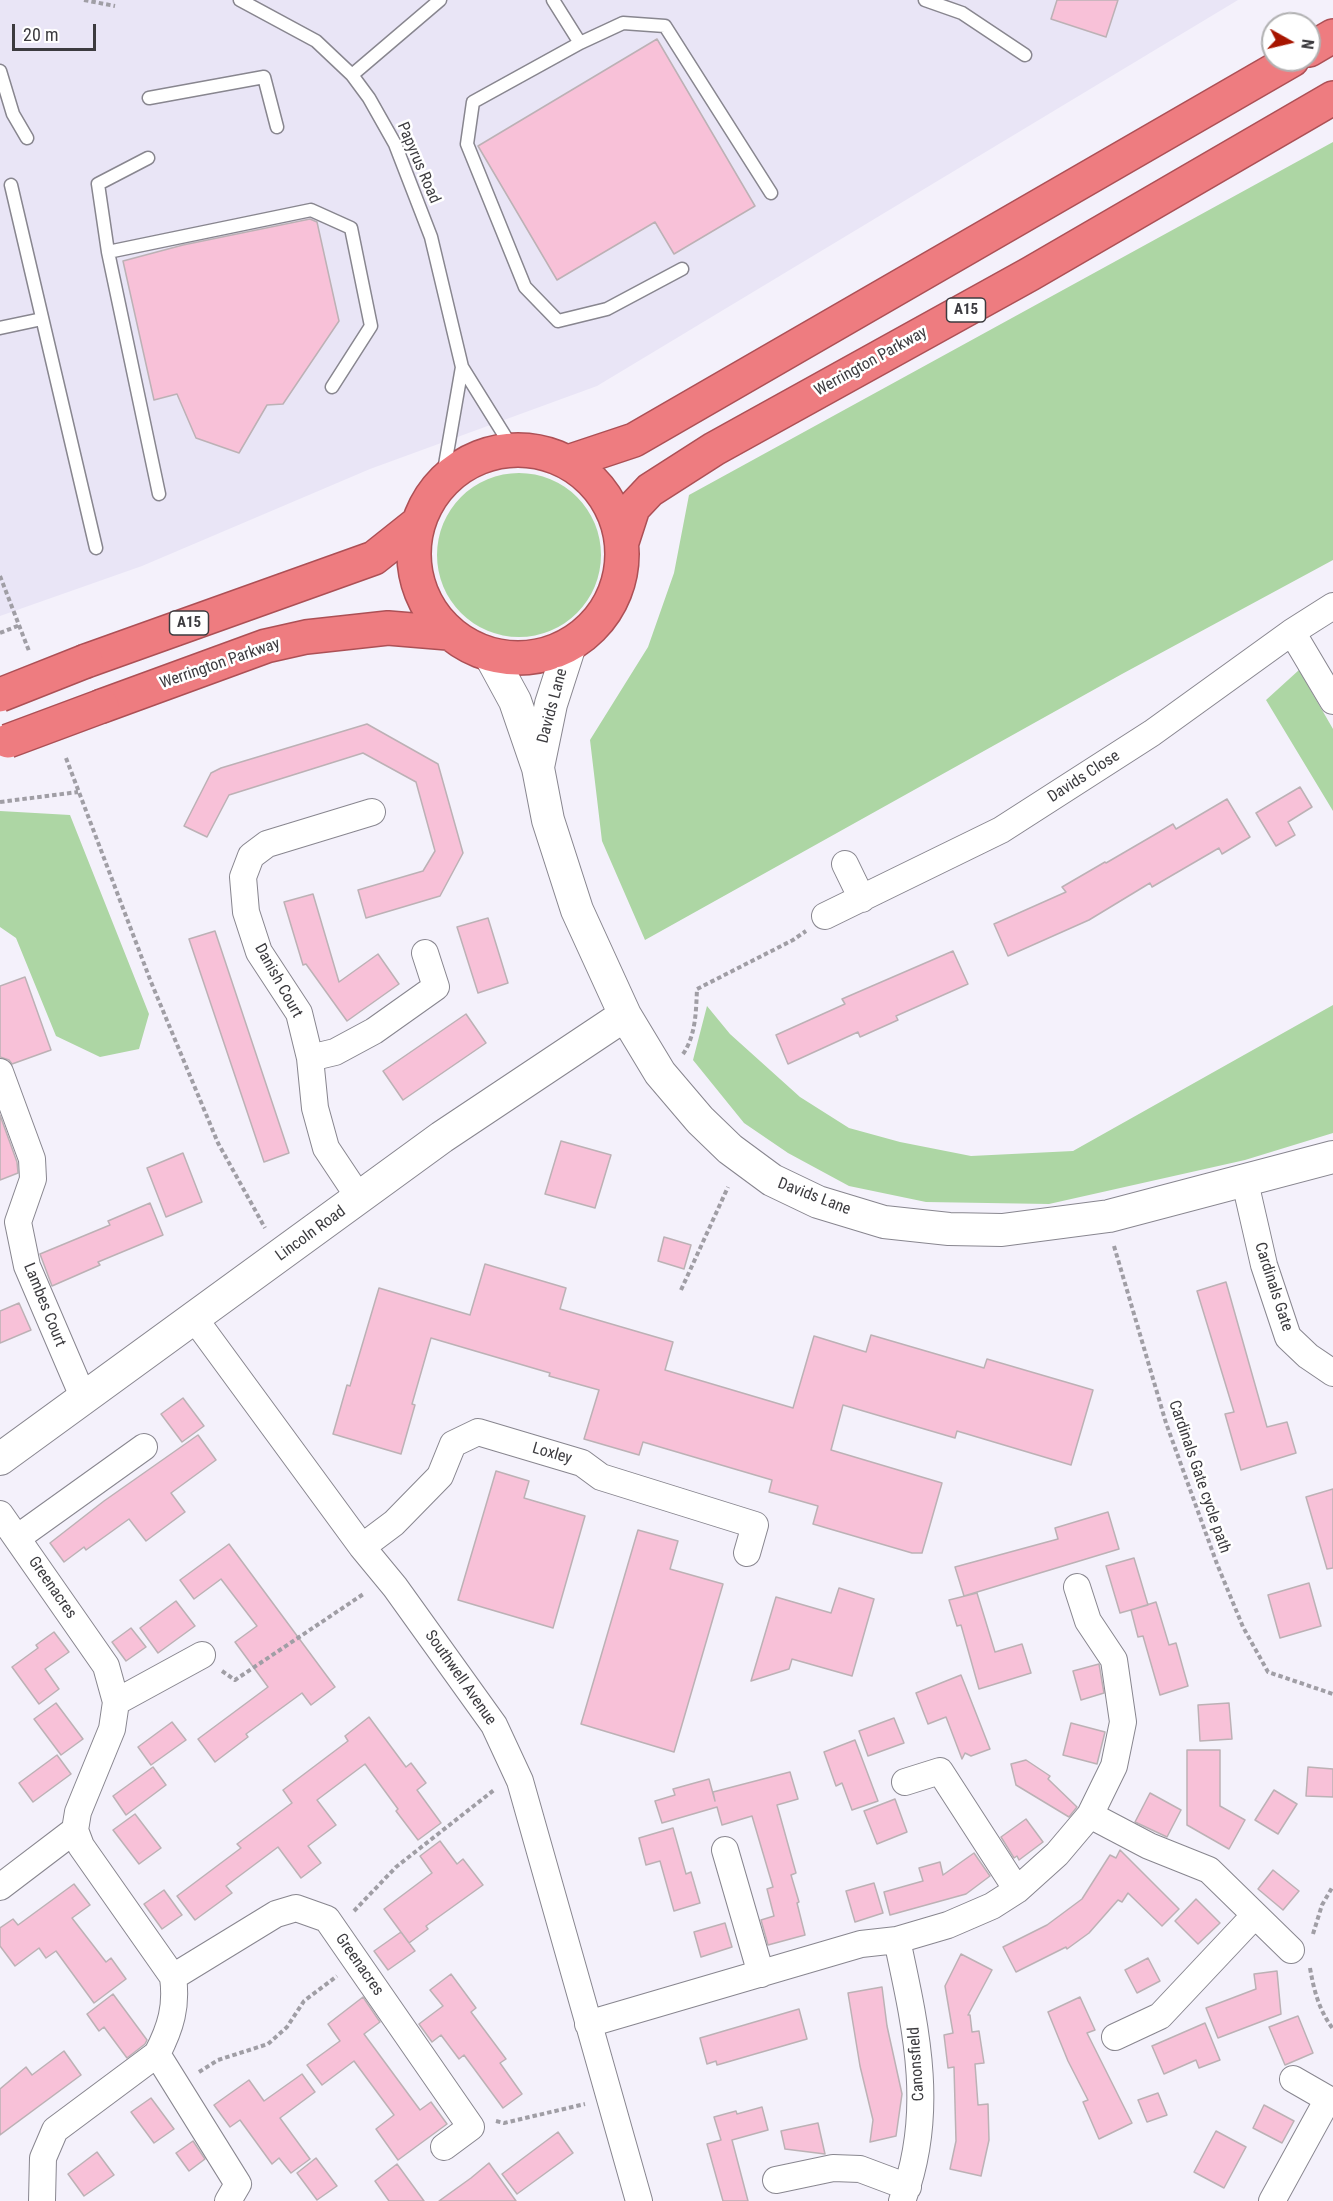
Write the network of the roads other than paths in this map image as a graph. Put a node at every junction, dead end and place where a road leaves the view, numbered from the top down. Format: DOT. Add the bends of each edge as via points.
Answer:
graph roads {
  1 [pos="240,0"];
  2 [pos="440,0"];
  3 [pos="553,0"];
  4 [pos="925,0"];
  5 [pos="580,43"];
  6 [pos="1025,55"];
  7 [pos="0,71"];
  8 [pos="1271,72"];
  9 [pos="352,75"];
  10 [pos="149,98"];
  11 [pos="1333,98"];
  12 [pos="277,127"];
  13 [pos="27,138"];
  14 [pos="148,158"];
  15 [pos="11,185"];
  16 [pos="771,193"];
  17 [pos="108,252"];
  18 [pos="682,269"];
  19 [pos="42,319"];
  20 [pos="0,328"];
  21 [pos="462,367"];
  22 [pos="332,387"];
  23 [pos="513,449"];
  24 [pos="568,462"];
  25 [pos="442,482"];
  26 [pos="159,494"];
  27 [pos="417,523"];
  28 [pos="622,542"];
  29 [pos="96,548"];
  30 [pos="1333,606"];
  31 [pos="1292,632"];
  32 [pos="448,633"];
  33 [pos="570,645"];
  34 [pos="490,656"];
  35 [pos="0,695"];
  36 [pos="1333,701"];
  37 [pos="4,742"];
  38 [pos="538,768"];
  39 [pos="372,812"];
  40 [pos="845,864"];
  41 [pos="862,899"];
  42 [pos="825,916"];
  43 [pos="425,953"];
  44 [pos="625,1015"];
  45 [pos="310,1058"];
  46 [pos="0,1072"];
  47 [pos="1333,1157"];
  48 [pos="1245,1182"];
  49 [pos="360,1199"];
  50 [pos="194,1318"];
  51 [pos="1333,1373"];
  52 [pos="84,1399"];
  53 [pos="144,1447"];
  54 [pos="0,1458"];
  55 [pos="0,1514"];
  56 [pos="17,1538"];
  57 [pos="362,1547"];
  58 [pos="747,1553"];
  59 [pos="1077,1587"];
  60 [pos="202,1655"];
  61 [pos="116,1702"];
  62 [pos="905,1782"];
  63 [pos="1090,1815"];
  64 [pos="75,1830"];
  65 [pos="725,1850"];
  66 [pos="0,1887"];
  67 [pos="1017,1890"];
  68 [pos="1255,1915"];
  69 [pos="897,1940"];
  70 [pos="1303,1953"];
  71 [pos="761,1974"];
  72 [pos="172,1977"];
  73 [pos="588,2024"];
  74 [pos="1115,2037"];
  75 [pos="157,2054"];
  76 [pos="1293,2079"];
  77 [pos="1330,2100"];
  78 [pos="444,2147"];
  79 [pos="777,2182"];
  80 [pos="905,2194"];
  81 [pos="42,2201"];
  82 [pos="228,2201"];
  83 [pos="639,2201"];
  84 [pos="1272,2201"];
  1 -- 9 [label="lane, Papyrus Road" via="316,40"];
  2 -- 9 [label="lane"];
  3 -- 5 [label="lane"];
  4 -- 6 [label="lane" via="962,14"];
  5 -- 16 [label="lane" via="623,23 665,26"];
  5 -- 18 [label="lane" via="473,102 466,144 525,287 558,321 607,309"];
  7 -- 13 [label="lane" via="13,114"];
  8 -- 24 [label="highway" via="634,440"];
  9 -- 21 [label="lane, Papyrus Road" via="395,144 431,237"];
  10 -- 12 [label="lane" via="264,77"];
  11 -- 28 [label="highway, Werrington Parkway / A15" via="1030,274 714,449 650,490 633,508"];
  14 -- 17 [label="lane" via="98,184"];
  15 -- 19 [label="lane"];
  17 -- 22 [label="lane" via="311,210 351,228 371,326"];
  17 -- 26 [label="lane"];
  19 -- 20 [label="lane"];
  19 -- 29 [label="lane"];
  21 -- 23 [label="lane, Papyrus Road"];
  21 -- 25 [label="lane, Papyrus Road"];
  23 -- 24 [label="highway" via="551,454"];
  23 -- 25 [label="highway" via="487,454 463,465"];
  24 -- 28 [label="highway" via="604,495"];
  25 -- 27 [label="highway"];
  27 -- 32 [label="highway" via="413,553 417,583 429,610"];
  27 -- 35 [label="highway, A15, bridge" via="374,558"];
  28 -- 33 [label="highway" via="621,572 611,601 594,626"];
  30 -- 31 [label="street, Davids Close"];
  31 -- 36 [label="street"];
  31 -- 41 [label="street, Davids Close" via="1152,733 1001,830"];
  32 -- 34 [label="highway"];
  32 -- 37 [label="highway, Werrington Parkway, bridge" via="388,628 306,637 266,646"];
  33 -- 34 [label="highway" via="544,656"];
  33 -- 38 [label="street, Davids Lane" via="551,704"];
  34 -- 38 [label="street, Davids Lane" via="515,701"];
  38 -- 44 [label="street, Davids Lane" via="548,820 578,909"];
  39 -- 45 [label="street, Danish Court" via="267,844 251,856 243,877 246,912 258,952 300,1013"];
  40 -- 41 [label="street"];
  41 -- 42 [label="street, Davids Close"];
  43 -- 45 [label="street" via="436,987 364,1036 335,1052"];
  44 -- 48 [label="street, Davids Lane" via="660,1073 723,1142 772,1180 818,1202 884,1222 1002,1230 1109,1216"];
  44 -- 49 [label="street, Lincoln Road" via="442,1137"];
  45 -- 49 [label="street, Danish Court" via="315,1108 326,1148"];
  46 -- 52 [label="street, Lambes Court" via="32,1159 33,1179 18,1222 27,1266"];
  47 -- 48 [label="street, Davids Lane"];
  48 -- 51 [label="street, Cardinals Gate" via="1264,1265 1288,1337"];
  49 -- 50 [label="street, Lincoln Road"];
  50 -- 52 [label="street, Lincoln Road"];
  50 -- 57 [label="street, Southwell Avenue"];
  52 -- 54 [label="street, Lincoln Road"];
  53 -- 56 [label="street"];
  55 -- 56 [label="street, Greenacres"];
  56 -- 61 [label="street, Greenacres" via="106,1666"];
  57 -- 58 [label="street, Loxley" via="394,1523 440,1476 453,1444 478,1432 582,1463 601,1478 755,1525"];
  57 -- 73 [label="street, Southwell Avenue" via="494,1725 520,1781"];
  59 -- 63 [label="street" via="1088,1621 1114,1660 1123,1722 1114,1766"];
  60 -- 61 [label="street"];
  61 -- 64 [label="street, Greenacres" via="112,1729 78,1812"];
  62 -- 67 [label="street" via="940,1771"];
  63 -- 67 [label="street" via="1057,1854"];
  63 -- 68 [label="street" via="1149,1846 1209,1870"];
  64 -- 66 [label="street"];
  64 -- 72 [label="street" via="81,1846"];
  65 -- 71 [label="street"];
  67 -- 69 [label="street" via="948,1925"];
  68 -- 70 [label="street"];
  68 -- 74 [label="street" via="1160,2016"];
  69 -- 71 [label="street" via="861,1944"];
  69 -- 80 [label="street, Canonsfield" via="915,2026 921,2086 920,2140"];
  71 -- 73 [label="street"];
  72 -- 75 [label="street" via="176,1997 166,2037"];
  72 -- 78 [label="street, Greenacres" via="276,1914 296,1908 327,1919 471,2127"];
  73 -- 83 [label="street, Southwell Avenue"];
  75 -- 81 [label="street" via="55,2130 43,2158"];
  75 -- 82 [label="street" via="238,2184"];
  76 -- 77 [label="street"];
  77 -- 84 [label="street"];
  79 -- 80 [label="street, Canonsfield" via="833,2168 860,2169"];
}
